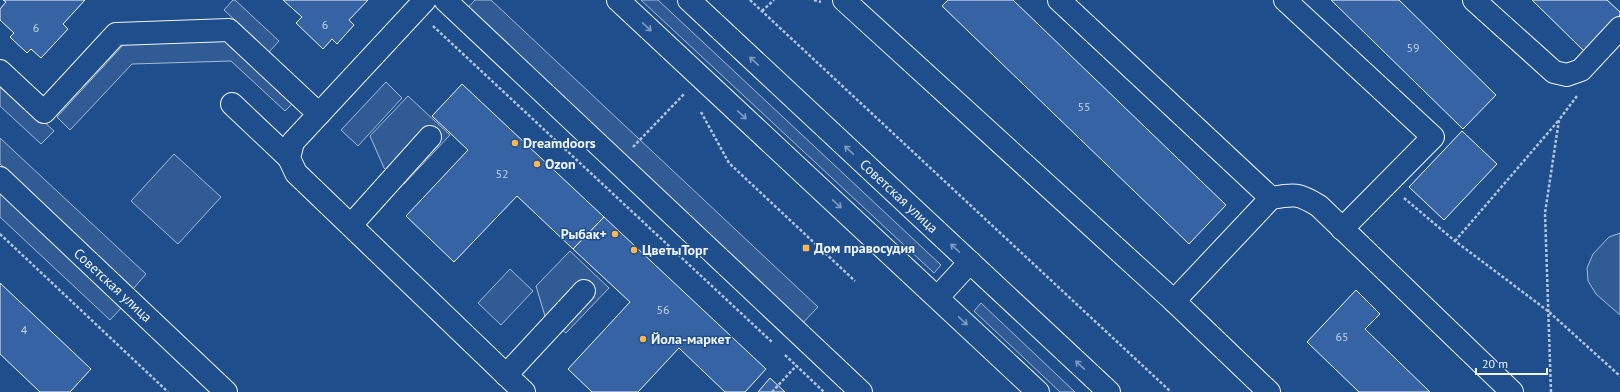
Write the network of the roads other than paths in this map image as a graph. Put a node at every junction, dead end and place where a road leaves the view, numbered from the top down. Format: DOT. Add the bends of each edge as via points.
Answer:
graph roads {
  1 [pos="444,0"];
  2 [pos="618,0"];
  3 [pos="689,0"];
  4 [pos="1059,0"];
  5 [pos="1285,0"];
  6 [pos="1474,0"];
  7 [pos="854,3"];
  8 [pos="421,5"];
  9 [pos="1620,28"];
  10 [pos="0,71"];
  11 [pos="232,104"];
  12 [pos="319,114"];
  13 [pos="430,137"];
  14 [pos="289,158"];
  15 [pos="0,178"];
  16 [pos="1271,198"];
  17 [pos="351,225"];
  18 [pos="1342,229"];
  19 [pos="970,262"];
  20 [pos="584,291"];
  21 [pos="938,297"];
  22 [pos="1174,301"];
  23 [pos="506,375"];
  24 [pos="226,392"];
  25 [pos="524,392"];
  26 [pos="861,392"];
  27 [pos="1038,392"];
  28 [pos="1109,392"];
  29 [pos="1269,392"];
  30 [pos="1512,392"];
  1 -- 26 [label="main road"];
  2 -- 21 [label="main road, one-way"];
  19 -- 3 [label="main road, Советская улица, one-way"];
  4 -- 16 [label="main road"];
  5 -- 18 [label="main road" via="1433,137"];
  6 -- 9 [label="main road" via="1554,72 1567,75 1581,70"];
  7 -- 22 [label="main road"];
  8 -- 12 [label="main road"];
  10 -- 12 [label="main road" via="44,112 116,34 229,30"];
  11 -- 14 [label="main road"];
  12 -- 14 [label="main road" via="293,142"];
  13 -- 17 [label="main road"];
  14 -- 17 [label="main road" via="296,173"];
  15 -- 24 [label="main road, Советская улица"];
  16 -- 18 [label="main road" via="1290,195 1304,197 1319,206"];
  16 -- 22 [label="main road"];
  17 -- 23 [label="main road"];
  18 -- 30 [label="main road"];
  19 -- 21 [label="main road"];
  28 -- 19 [label="main road, Советская улица, one-way"];
  20 -- 23 [label="main road"];
  21 -- 27 [label="main road, one-way"];
  22 -- 29 [label="main road"];
  23 -- 25 [label="main road"];
}
